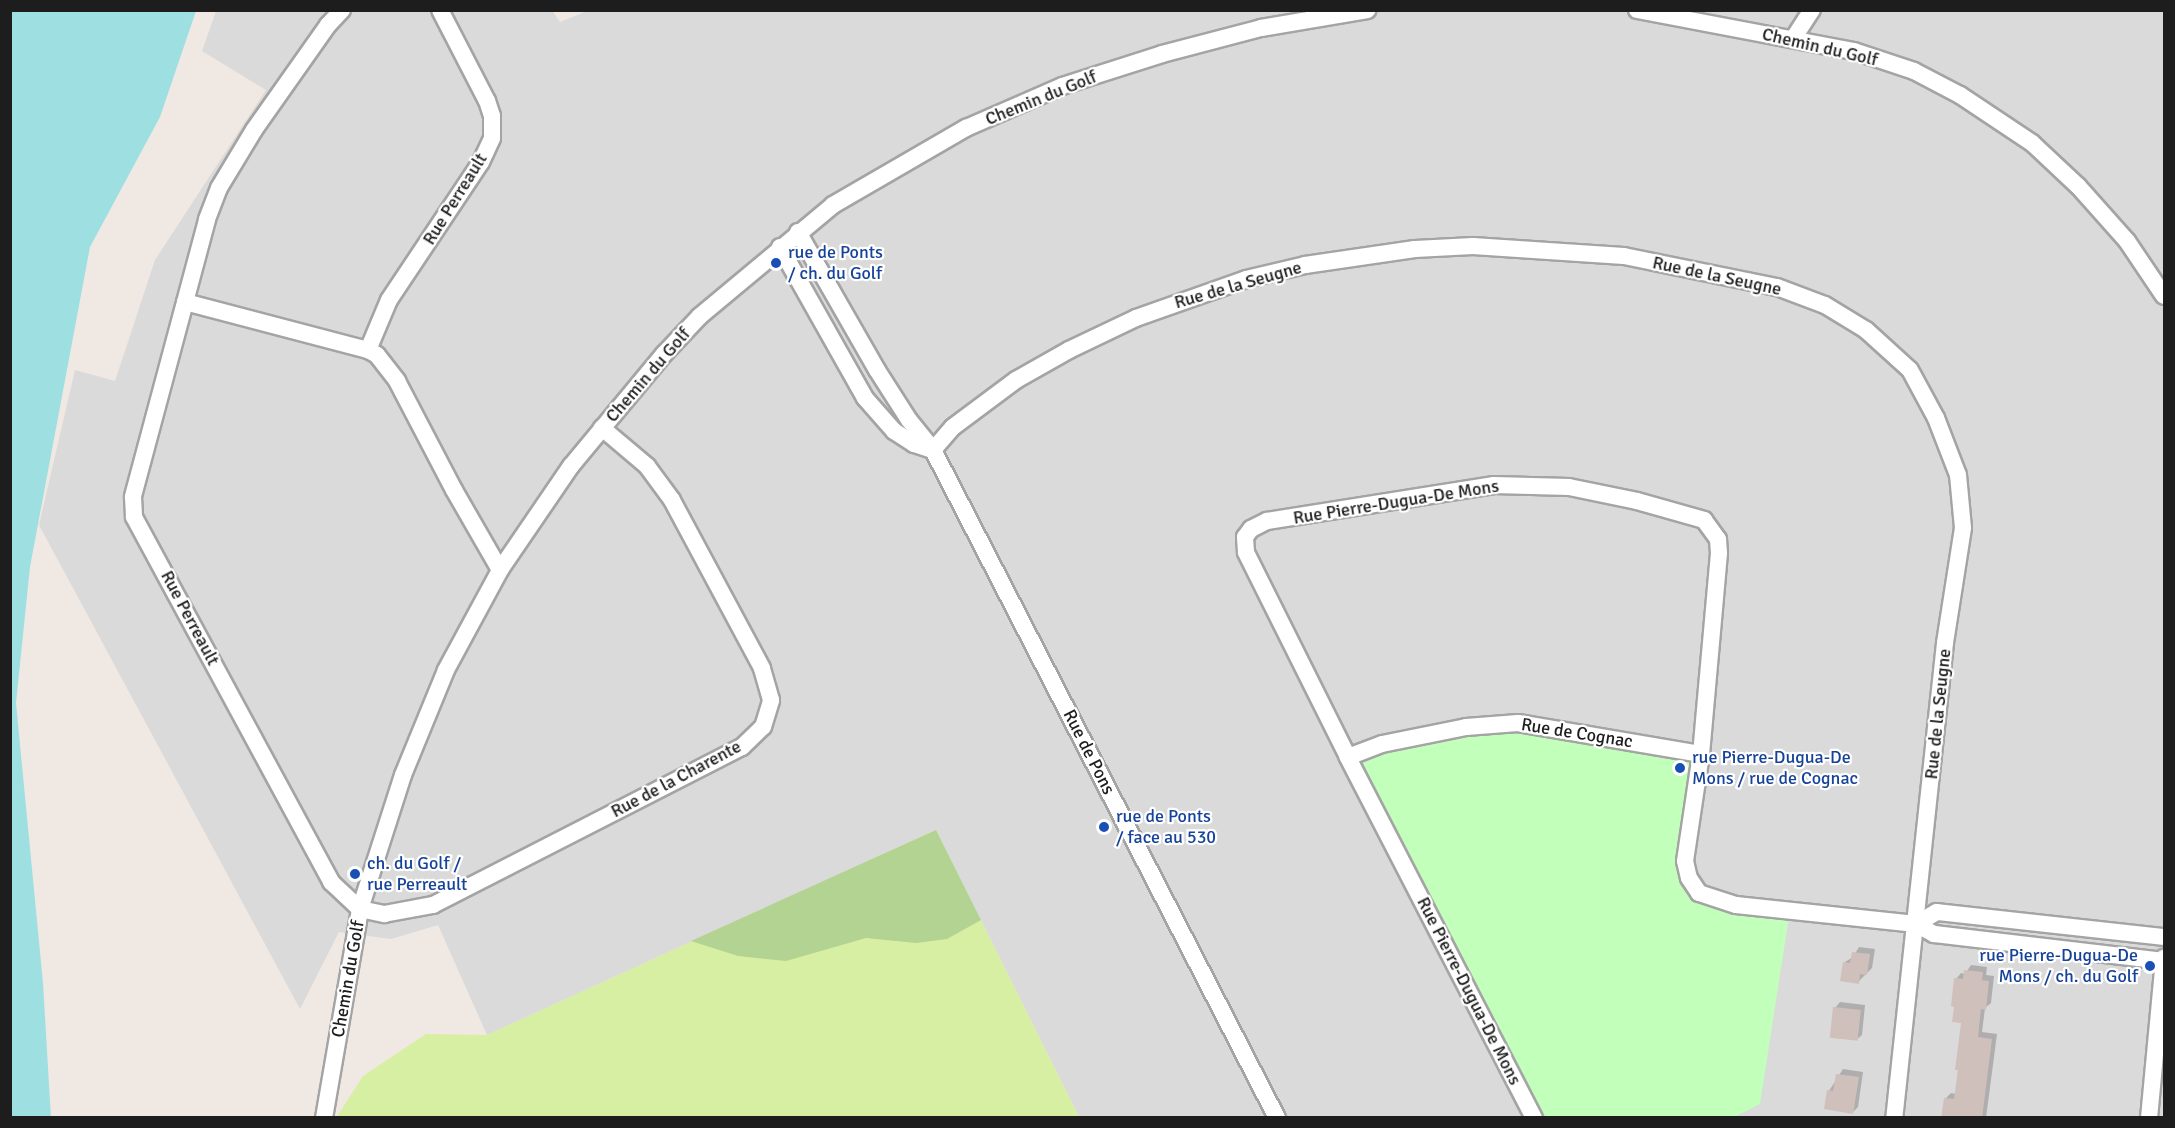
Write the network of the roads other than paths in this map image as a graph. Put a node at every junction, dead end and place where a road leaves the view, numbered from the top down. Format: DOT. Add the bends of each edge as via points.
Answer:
graph roads {
  1 [pos="342,10"];
  2 [pos="440,10"];
  3 [pos="1367,10"];
  4 [pos="1637,10"];
  5 [pos="1812,10"];
  6 [pos="1672,14"];
  7 [pos="1311,15"];
  8 [pos="1793,39"];
  9 [pos="798,232"];
  10 [pos="780,247"];
  11 [pos="2164,296"];
  12 [pos="185,302"];
  13 [pos="368,350"];
  14 [pos="602,428"];
  15 [pos="933,450"];
  16 [pos="500,570"];
  17 [pos="1701,754"];
  18 [pos="1348,757"];
  19 [pos="360,909"];
  20 [pos="1916,924"];
  21 [pos="2164,937"];
  22 [pos="2164,959"];
  23 [pos="324,1118"];
  24 [pos="1277,1118"];
  25 [pos="1534,1118"];
  26 [pos="1894,1118"];
  27 [pos="2149,1118"];
  1 -- 12 [label="street, Rue Perreault" via="232,163 207,220"];
  2 -- 13 [label="street, Rue Perreault" via="487,101 492,138 481,162 389,300"];
  3 -- 7 [label="street, Chemin du Golf"];
  4 -- 6 [label="street, Chemin du Golf"];
  5 -- 8 [label="street"];
  6 -- 8 [label="street, Chemin du Golf"];
  7 -- 9 [label="street, Chemin du Golf" via="1218,38 1062,86 966,128 890,170"];
  8 -- 11 [label="street, Chemin du Golf" via="1854,51 1914,71 2004,122 2078,186 2127,242"];
  9 -- 10 [label="street, Chemin du Golf"];
  9 -- 15 [label="street, Rue de Pons" via="877,370"];
  10 -- 14 [label="street, Chemin du Golf" via="700,316"];
  10 -- 15 [label="street" via="865,398 894,431"];
  12 -- 13 [label="street"];
  12 -- 19 [label="street, Rue Perreault" via="134,491 134,517 331,882"];
  13 -- 16 [label="street" via="398,381"];
  14 -- 16 [label="street, Chemin du Golf" via="571,466"];
  14 -- 19 [label="street, Rue de la Charente" via="647,466 672,500 762,668 771,700 763,727 742,747 432,905 384,914"];
  15 -- 20 [label="street, Rue de la Seugne" via="953,427 1016,380 1069,350 1192,296 1305,265 1415,249 1473,246 1624,256 1777,287 1825,305 1866,330 1910,370 1936,418 1959,475 1963,528 1945,643"];
  15 -- 24 [label="street, Rue de Pons"];
  16 -- 19 [label="street, Chemin du Golf" via="446,670 416,741"];
  17 -- 18 [label="street, Rue de Cognac" via="1518,723 1466,727 1382,744"];
  17 -- 18 [label="street, Rue Pierre-Dugua-De Mons" via="1719,553 1712,529 1704,520 1637,501 1569,488 1494,485 1267,521 1245,537 1245,552"];
  17 -- 20 [label="street, Rue Pierre-Dugua-De Mons" via="1685,861 1689,878 1699,893 1736,905"];
  18 -- 25 [label="street, Rue Pierre-Dugua-De Mons"];
  19 -- 23 [label="street, Chemin du Golf"];
  20 -- 21 [label="street, Rue Pierre-Dugua-De Mons" via="1937,912"];
  20 -- 22 [label="street, Rue Pierre-Dugua-De Mons" via="1934,934"];
  20 -- 26 [label="street, Rue de la Seugne"];
  22 -- 27 [label="street"];
}
